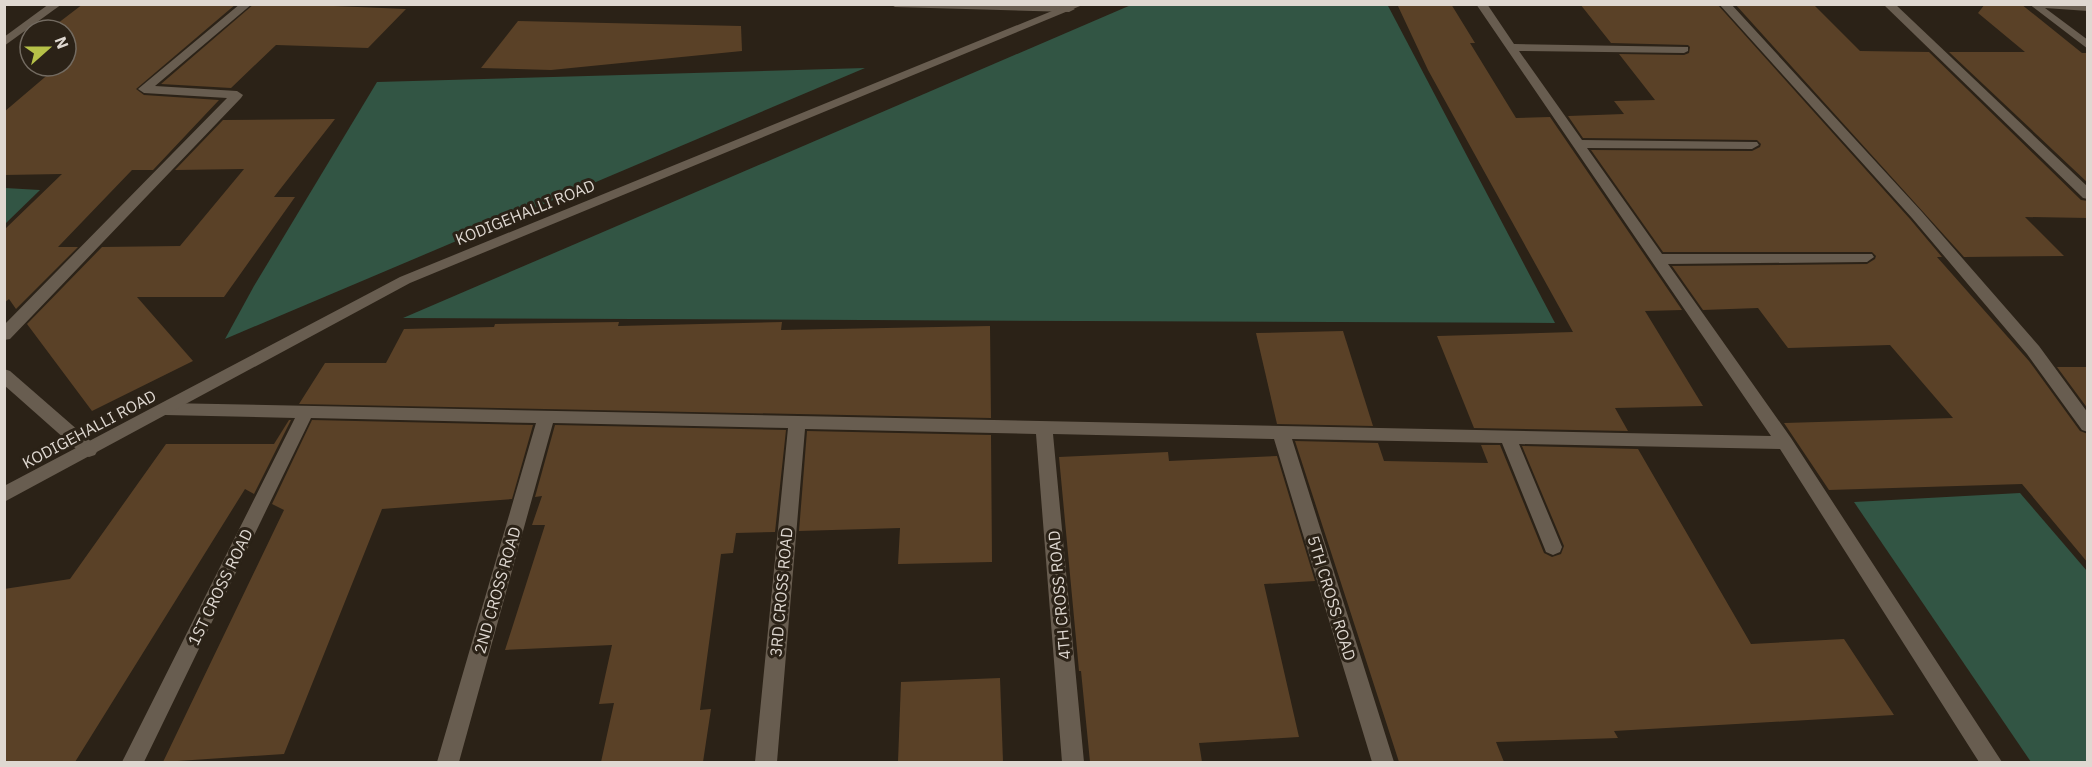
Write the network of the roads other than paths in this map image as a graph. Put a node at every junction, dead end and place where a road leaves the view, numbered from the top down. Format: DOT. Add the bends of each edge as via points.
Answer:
graph roads {
  1 [pos="57,4"];
  2 [pos="247,4"];
  3 [pos="895,4"];
  4 [pos="1481,4"];
  5 [pos="1724,4"];
  6 [pos="1888,4"];
  7 [pos="2034,4"];
  8 [pos="2043,4"];
  9 [pos="991,6"];
  10 [pos="1075,7"];
  11 [pos="2088,8"];
  12 [pos="4,43"];
  13 [pos="2088,46"];
  14 [pos="1510,47"];
  15 [pos="1684,48"];
  16 [pos="1578,144"];
  17 [pos="1752,145"];
  18 [pos="2088,195"];
  19 [pos="1867,257"];
  20 [pos="1658,259"];
  21 [pos="4,335"];
  22 [pos="4,375"];
  23 [pos="165,409"];
  24 [pos="306,412"];
  25 [pos="546,417"];
  26 [pos="797,422"];
  27 [pos="2088,426"];
  28 [pos="1044,427"];
  29 [pos="1281,433"];
  30 [pos="1508,437"];
  31 [pos="1785,443"];
  32 [pos="89,450"];
  33 [pos="4,495"];
  34 [pos="1553,548"];
  35 [pos="133,762"];
  36 [pos="448,762"];
  37 [pos="766,762"];
  38 [pos="1074,762"];
  39 [pos="1383,762"];
  40 [pos="1990,762"];
  1 -- 12 [label="street"];
  2 -- 21 [label="street" via="144,89 237,94"];
  3 -- 9 [label="street"];
  4 -- 14 [label="street"];
  5 -- 27 [label="street" via="1917,215 2032,350"];
  6 -- 18 [label="street"];
  7 -- 13 [label="street"];
  8 -- 11 [label="street"];
  9 -- 10 [label="street"];
  10 -- 23 [label="street, KODIGEHALLI ROAD" via="405,280"];
  14 -- 15 [label="street"];
  14 -- 16 [label="street"];
  16 -- 17 [label="street"];
  16 -- 20 [label="street"];
  19 -- 20 [label="street"];
  20 -- 31 [label="street"];
  22 -- 32 [label="street"];
  23 -- 24 [label="street"];
  23 -- 32 [label="street, KODIGEHALLI ROAD"];
  24 -- 25 [label="street"];
  24 -- 35 [label="street, 1ST CROSS ROAD"];
  25 -- 26 [label="street"];
  25 -- 36 [label="street, 2ND CROSS ROAD"];
  26 -- 28 [label="street"];
  26 -- 37 [label="street, 3RD CROSS ROAD"];
  28 -- 29 [label="street"];
  28 -- 38 [label="street, 4TH CROSS ROAD"];
  29 -- 30 [label="street"];
  29 -- 39 [label="street, 5TH CROSS ROAD"];
  30 -- 31 [label="street"];
  30 -- 34 [label="street"];
  31 -- 40 [label="street"];
  32 -- 33 [label="street, KODIGEHALLI ROAD"];
}
